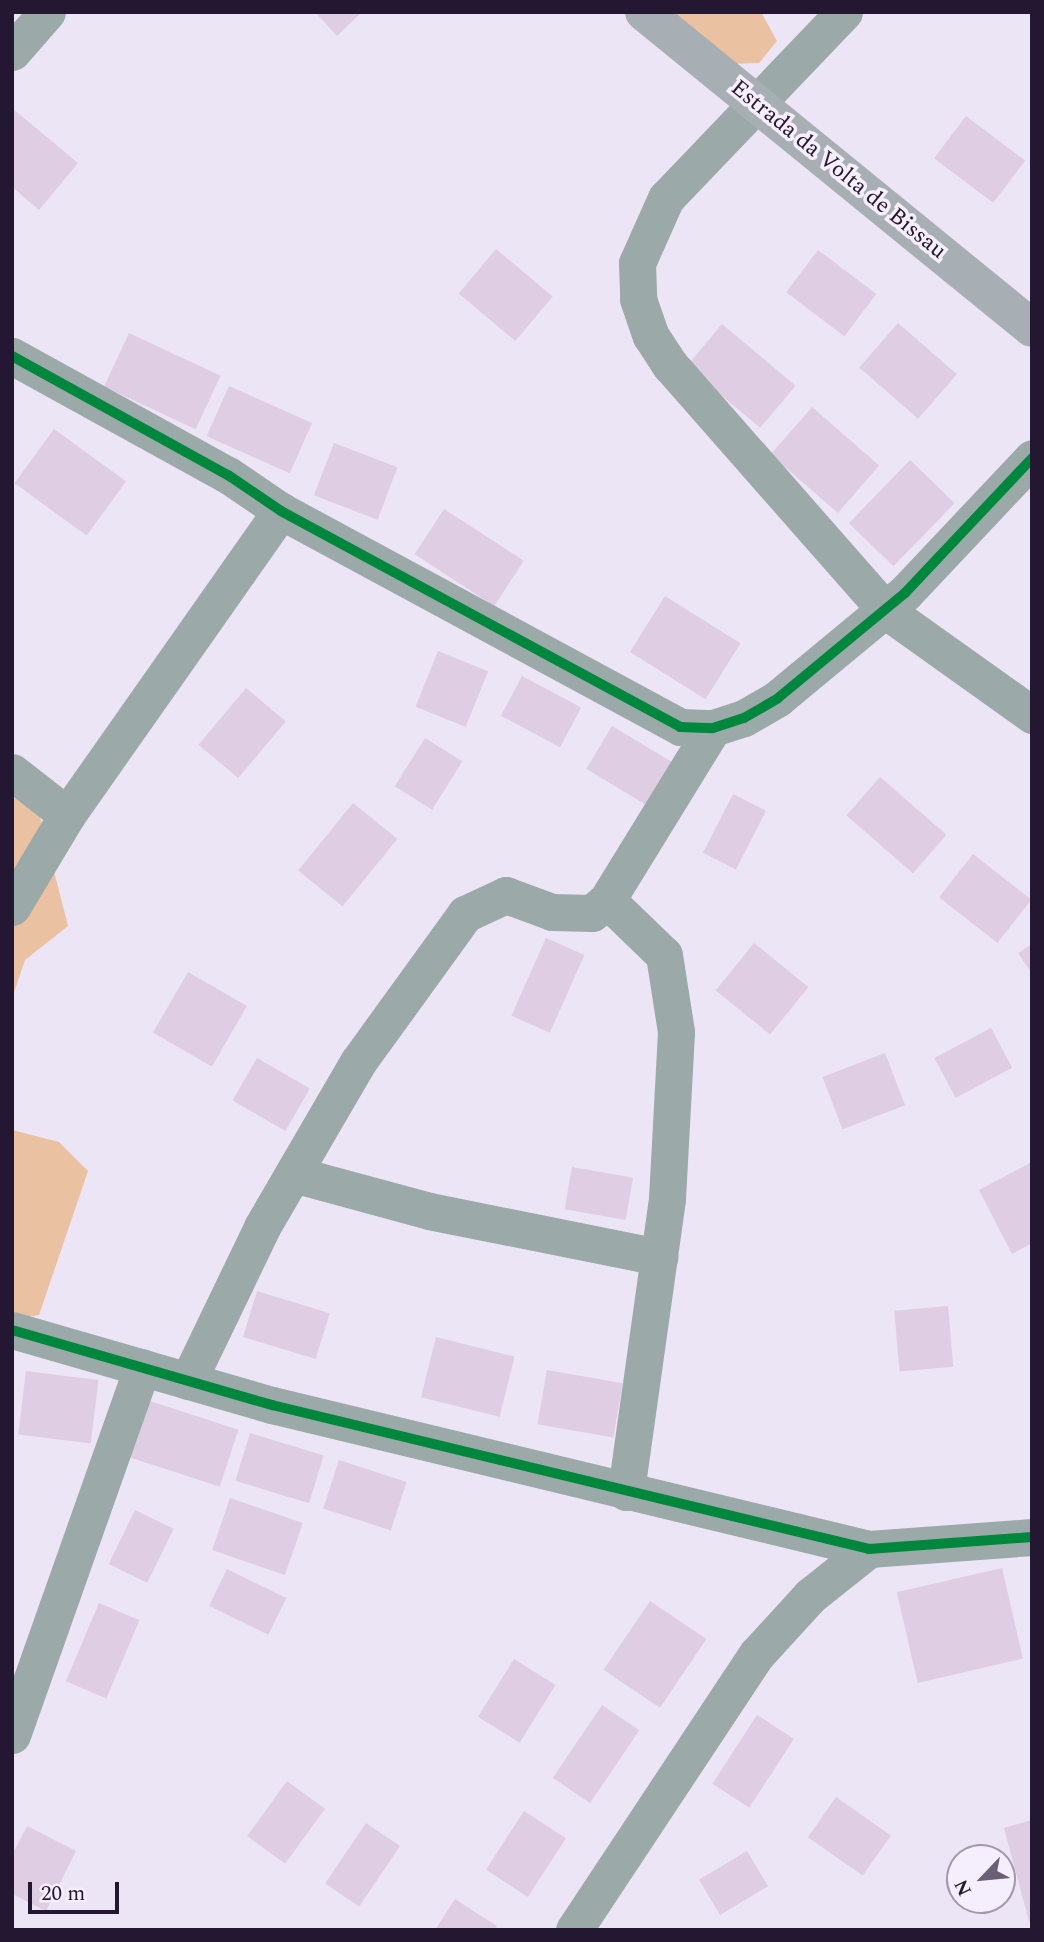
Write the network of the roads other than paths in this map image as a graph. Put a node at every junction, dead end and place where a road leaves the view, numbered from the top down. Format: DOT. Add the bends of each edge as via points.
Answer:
graph roads {
  1 [pos="47,12"];
  2 [pos="644,12"];
  3 [pos="844,12"];
  4 [pos="12,52"];
  5 [pos="754,103"];
  6 [pos="1032,328"];
  7 [pos="12,356"];
  8 [pos="1032,458"];
  9 [pos="281,511"];
  10 [pos="885,610"];
  11 [pos="1032,715"];
  12 [pos="713,729"];
  13 [pos="12,772"];
  14 [pos="66,816"];
  15 [pos="607,900"];
  16 [pos="12,907"];
  17 [pos="293,1174"];
  18 [pos="659,1256"];
  19 [pos="12,1330"];
  20 [pos="142,1367"];
  21 [pos="188,1381"];
  22 [pos="626,1492"];
  23 [pos="1032,1537"];
  24 [pos="869,1549"];
  25 [pos="12,1735"];
  26 [pos="574,1930"];
  1 -- 4 [label="street"];
  2 -- 5 [label="main road, Estrada da Volta de Bissau"];
  3 -- 5 [label="street"];
  5 -- 6 [label="main road, Estrada da Volta de Bissau"];
  5 -- 10 [label="street" via="666,198 637,263 638,299 651,336 670,365"];
  7 -- 9 [label="street" via="228,475"];
  8 -- 10 [label="street"];
  9 -- 12 [label="street" via="680,727"];
  9 -- 14 [label="street"];
  10 -- 11 [label="street"];
  10 -- 12 [label="street" via="778,698"];
  12 -- 15 [label="street"];
  13 -- 14 [label="street"];
  14 -- 16 [label="street"];
  15 -- 17 [label="street" via="592,913 552,912 506,895 465,914 358,1062"];
  15 -- 18 [label="street" via="664,955 676,1032 667,1199"];
  17 -- 18 [label="street" via="429,1211"];
  17 -- 21 [label="street"];
  18 -- 22 [label="street"];
  19 -- 20 [label="street"];
  20 -- 21 [label="street"];
  20 -- 25 [label="street"];
  21 -- 22 [label="street"];
  22 -- 24 [label="street"];
  23 -- 24 [label="street"];
  24 -- 26 [label="street" via="810,1596 757,1654"];
}
